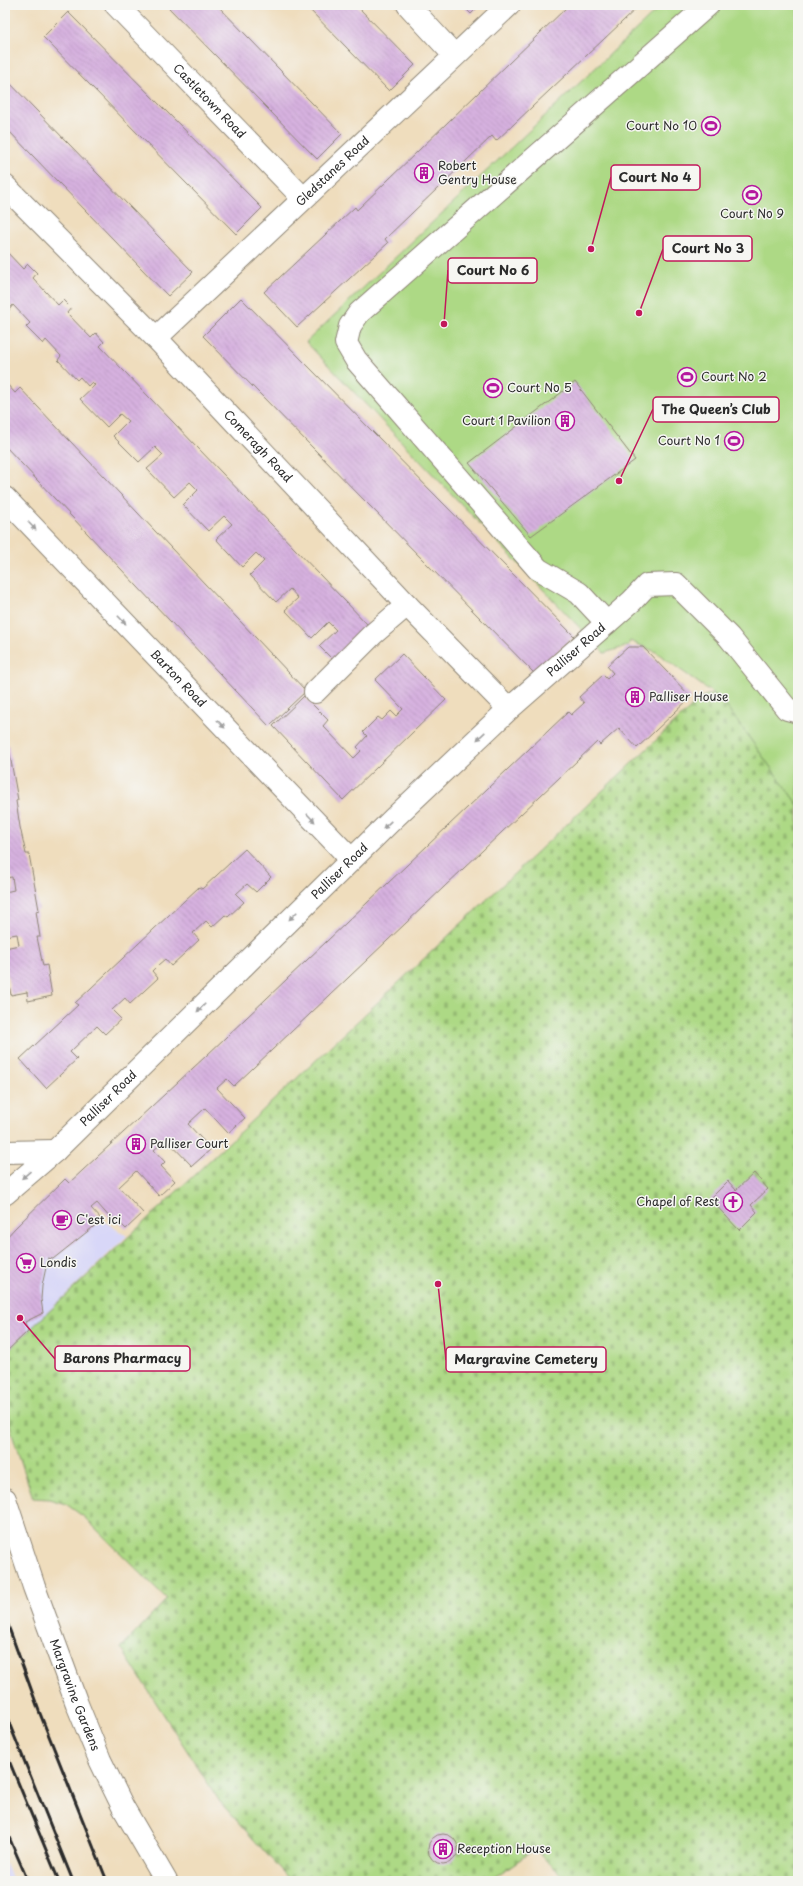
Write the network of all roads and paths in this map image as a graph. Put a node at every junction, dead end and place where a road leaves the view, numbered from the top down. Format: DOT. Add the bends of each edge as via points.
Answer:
graph roads {
  1 [pos="116,5"];
  2 [pos="408,5"];
  3 [pos="509,5"];
  4 [pos="708,5"];
  5 [pos="454,55"];
  6 [pos="5,186"];
  7 [pos="303,198"];
  8 [pos="156,338"];
  9 [pos="5,498"];
  10 [pos="407,604"];
  11 [pos="607,623"];
  12 [pos="315,692"];
  13 [pos="509,709"];
  14 [pos="798,712"];
  15 [pos="351,860"];
  16 [pos="55,1151"];
  17 [pos="5,1152"];
  18 [pos="5,1194"];
  19 [pos="5,1499"];
  20 [pos="166,1881"];
  1 -- 7 [label="street, Castletown Road"];
  2 -- 5 [label="street"];
  3 -- 5 [label="street, Gledstanes Road"];
  4 -- 11 [label="street" via="359,313 350,326 346,343 356,360 538,569 579,593"];
  5 -- 7 [label="street, Gledstanes Road"];
  6 -- 8 [label="street, Comeragh Road"];
  7 -- 8 [label="street, Gledstanes Road"];
  8 -- 10 [label="street, Comeragh Road"];
  9 -- 15 [label="street, Barton Road, one-way"];
  10 -- 12 [label="street"];
  10 -- 13 [label="street, Comeragh Road"];
  11 -- 13 [label="street, Palliser Road"];
  11 -- 14 [label="street, Palliser Road" via="647,585 676,584 729,637 787,709"];
  13 -- 15 [label="street, Palliser Road, one-way"];
  15 -- 16 [label="street, Palliser Road, one-way"];
  16 -- 17 [label="street"];
  16 -- 18 [label="street, Palliser Road, one-way"];
  19 -- 20 [label="street, Margravine Gardens" via="77,1704 100,1760 123,1807"];
}
